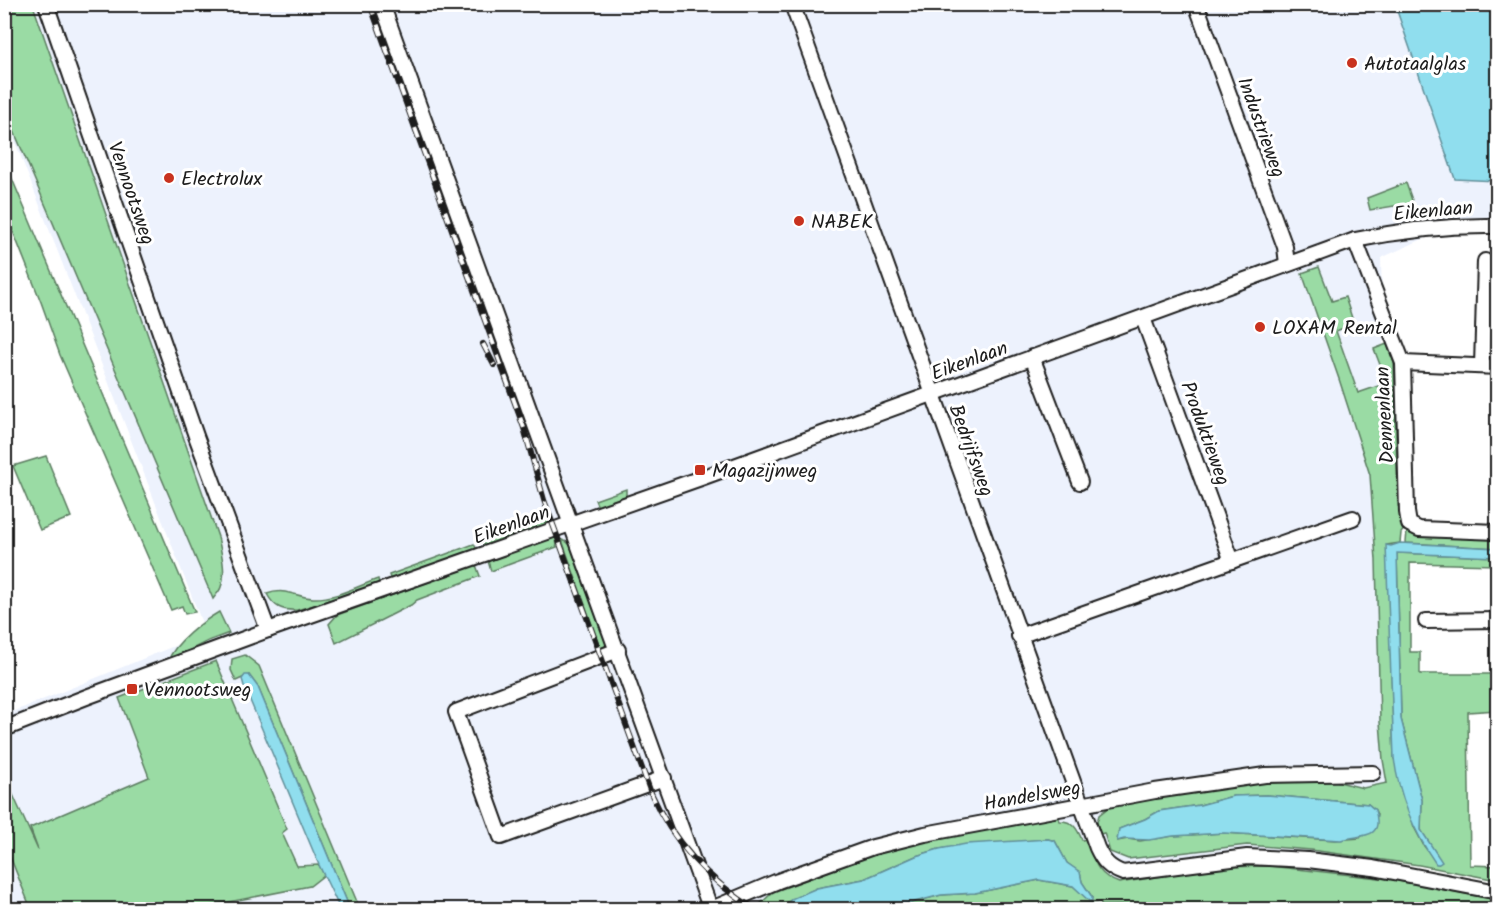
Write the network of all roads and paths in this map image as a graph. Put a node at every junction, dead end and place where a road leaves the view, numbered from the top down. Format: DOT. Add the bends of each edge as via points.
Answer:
graph roads {
  1 [pos="46,4"];
  2 [pos="382,4"];
  3 [pos="792,4"];
  4 [pos="1196,4"];
  5 [pos="1497,226"];
  6 [pos="1355,240"];
  7 [pos="1485,261"];
  8 [pos="1287,264"];
  9 [pos="1143,318"];
  10 [pos="1032,357"];
  11 [pos="1403,363"];
  12 [pos="1482,366"];
  13 [pos="1497,367"];
  14 [pos="931,394"];
  15 [pos="1080,482"];
  16 [pos="1353,518"];
  17 [pos="572,523"];
  18 [pos="1497,532"];
  19 [pos="1232,561"];
  20 [pos="1497,620"];
  21 [pos="1426,621"];
  22 [pos="268,630"];
  23 [pos="1019,636"];
  24 [pos="618,650"];
  25 [pos="4,729"];
  26 [pos="1373,772"];
  27 [pos="664,778"];
  28 [pos="1081,806"];
  29 [pos="1497,892"];
  30 [pos="711,909"];
  1 -- 22 [label="street, Vennootsweg" via="196,436"];
  2 -- 17 [label="street"];
  3 -- 14 [label="street, Bedrijfsweg"];
  4 -- 8 [label="street, Industrieweg" via="1285,247"];
  5 -- 6 [label="street, Eikenlaan" via="1432,227"];
  6 -- 8 [label="street, Eikenlaan"];
  6 -- 11 [label="street, Dennenlaan"];
  7 -- 12 [label="street"];
  8 -- 9 [label="street, Eikenlaan"];
  9 -- 10 [label="street, Eikenlaan"];
  9 -- 19 [label="street, Produktieweg"];
  10 -- 14 [label="street, Eikenlaan"];
  10 -- 15 [label="street, Eikenlaan"];
  11 -- 12 [label="street"];
  11 -- 18 [label="street, Dennenlaan" via="1409,524 1419,529"];
  12 -- 13 [label="street"];
  14 -- 17 [label="street, Eikenlaan"];
  14 -- 23 [label="street, Bedrijfsweg"];
  16 -- 19 [label="street"];
  17 -- 22 [label="street, Eikenlaan"];
  17 -- 24 [label="street"];
  19 -- 23 [label="street"];
  20 -- 21 [label="street"];
  22 -- 25 [label="street, Eikenlaan"];
  23 -- 28 [label="street, Bedrijfsweg"];
  24 -- 27 [label="street"];
  24 -- 27 [label="street" via="456,712 501,837"];
  26 -- 28 [label="street, Handelsweg" via="1264,775"];
  27 -- 30 [label="street"];
  28 -- 29 [label="street, Bedrijfsweg" via="1103,861 1123,873 1247,857 1298,859 1373,868"];
  28 -- 30 [label="street, Handelsweg" via="888,842"];
}
